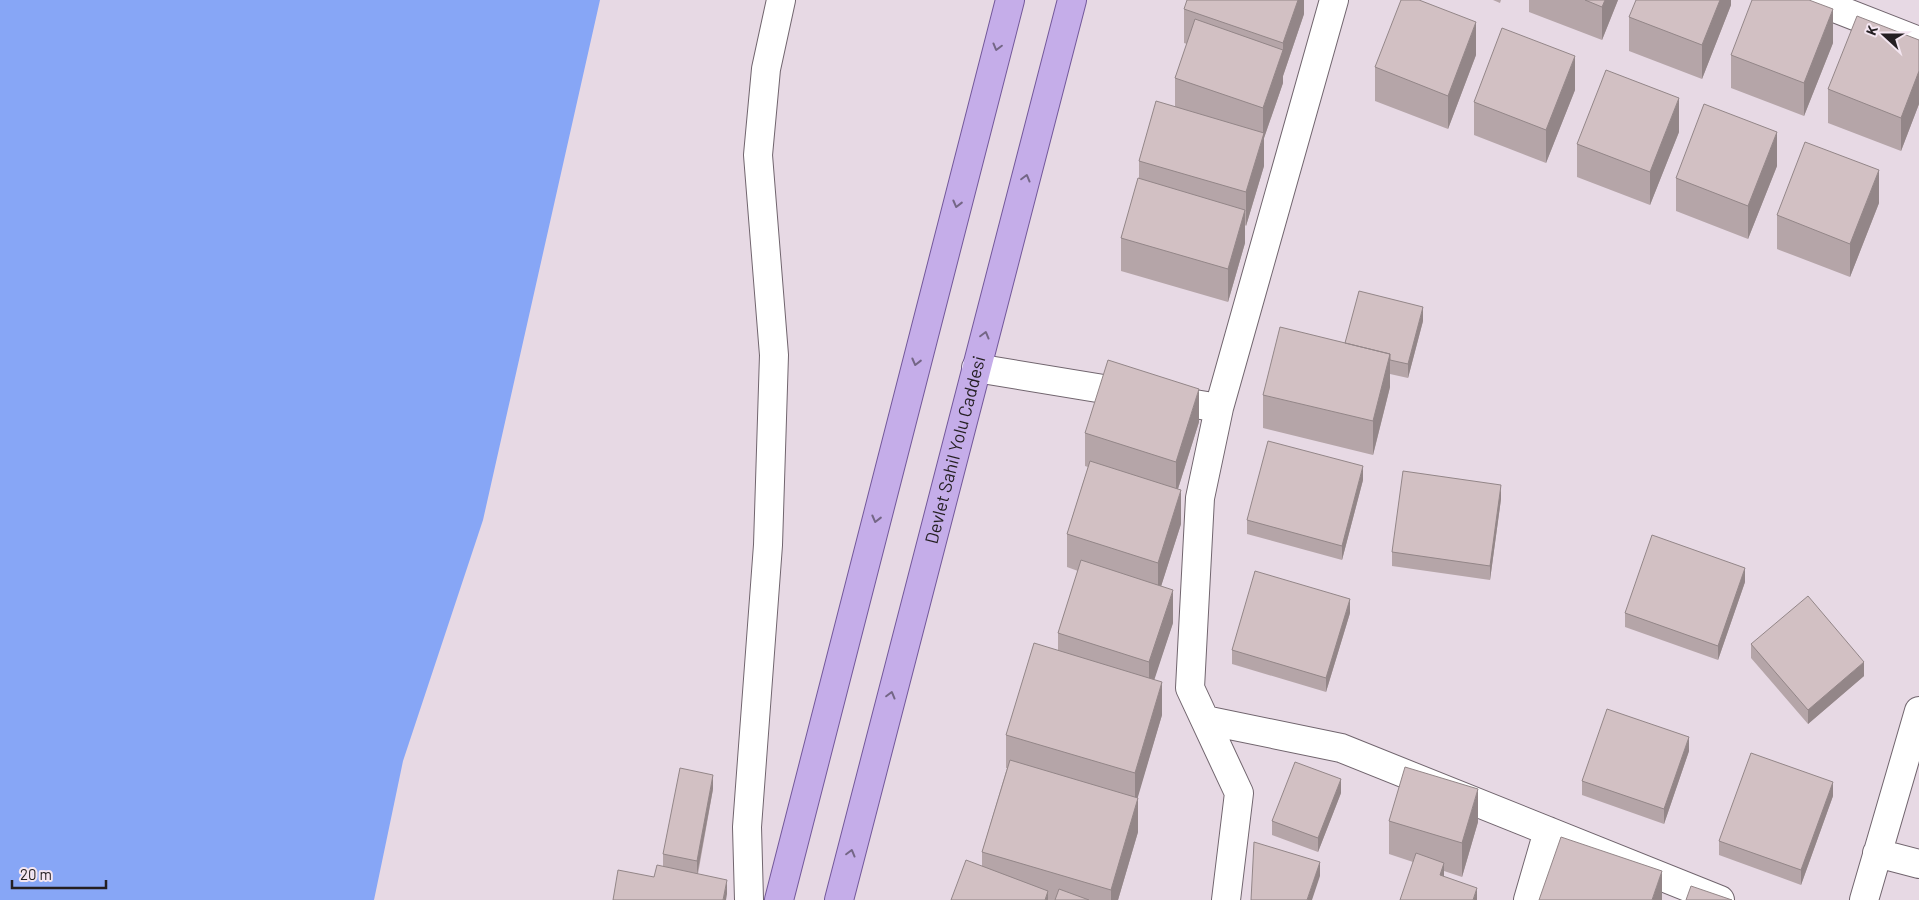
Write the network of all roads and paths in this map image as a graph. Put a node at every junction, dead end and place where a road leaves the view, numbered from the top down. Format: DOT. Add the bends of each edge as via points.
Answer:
graph roads {
  1 [pos="781,0"];
  2 [pos="1010,0"];
  3 [pos="1072,0"];
  4 [pos="1334,0"];
  5 [pos="1814,0"];
  6 [pos="1919,41"];
  7 [pos="976,368"];
  8 [pos="1219,408"];
  9 [pos="1919,712"];
  10 [pos="1206,720"];
  11 [pos="1548,831"];
  12 [pos="1877,854"];
  13 [pos="1919,864"];
  14 [pos="749,900"];
  15 [pos="779,900"];
  16 [pos="838,900"];
  17 [pos="1226,900"];
  18 [pos="1528,900"];
  19 [pos="1720,900"];
  20 [pos="1864,900"];
  1 -- 14 [label="street" via="766,69 758,155 774,354 768,545 747,827"];
  2 -- 15 [label="main road, one-way"];
  7 -- 3 [label="main road, Devlet Sahil Yolu Caddesi, one-way"];
  4 -- 8 [label="street"];
  5 -- 6 [label="street"];
  7 -- 8 [label="street"];
  16 -- 7 [label="main road, Devlet Sahil Yolu Caddesi, one-way"];
  8 -- 10 [label="street" via="1200,498 1190,688"];
  9 -- 12 [label="street"];
  10 -- 11 [label="street" via="1341,748"];
  10 -- 17 [label="street" via="1240,793"];
  11 -- 18 [label="street"];
  11 -- 19 [label="street"];
  12 -- 13 [label="street"];
  12 -- 20 [label="street"];
}
